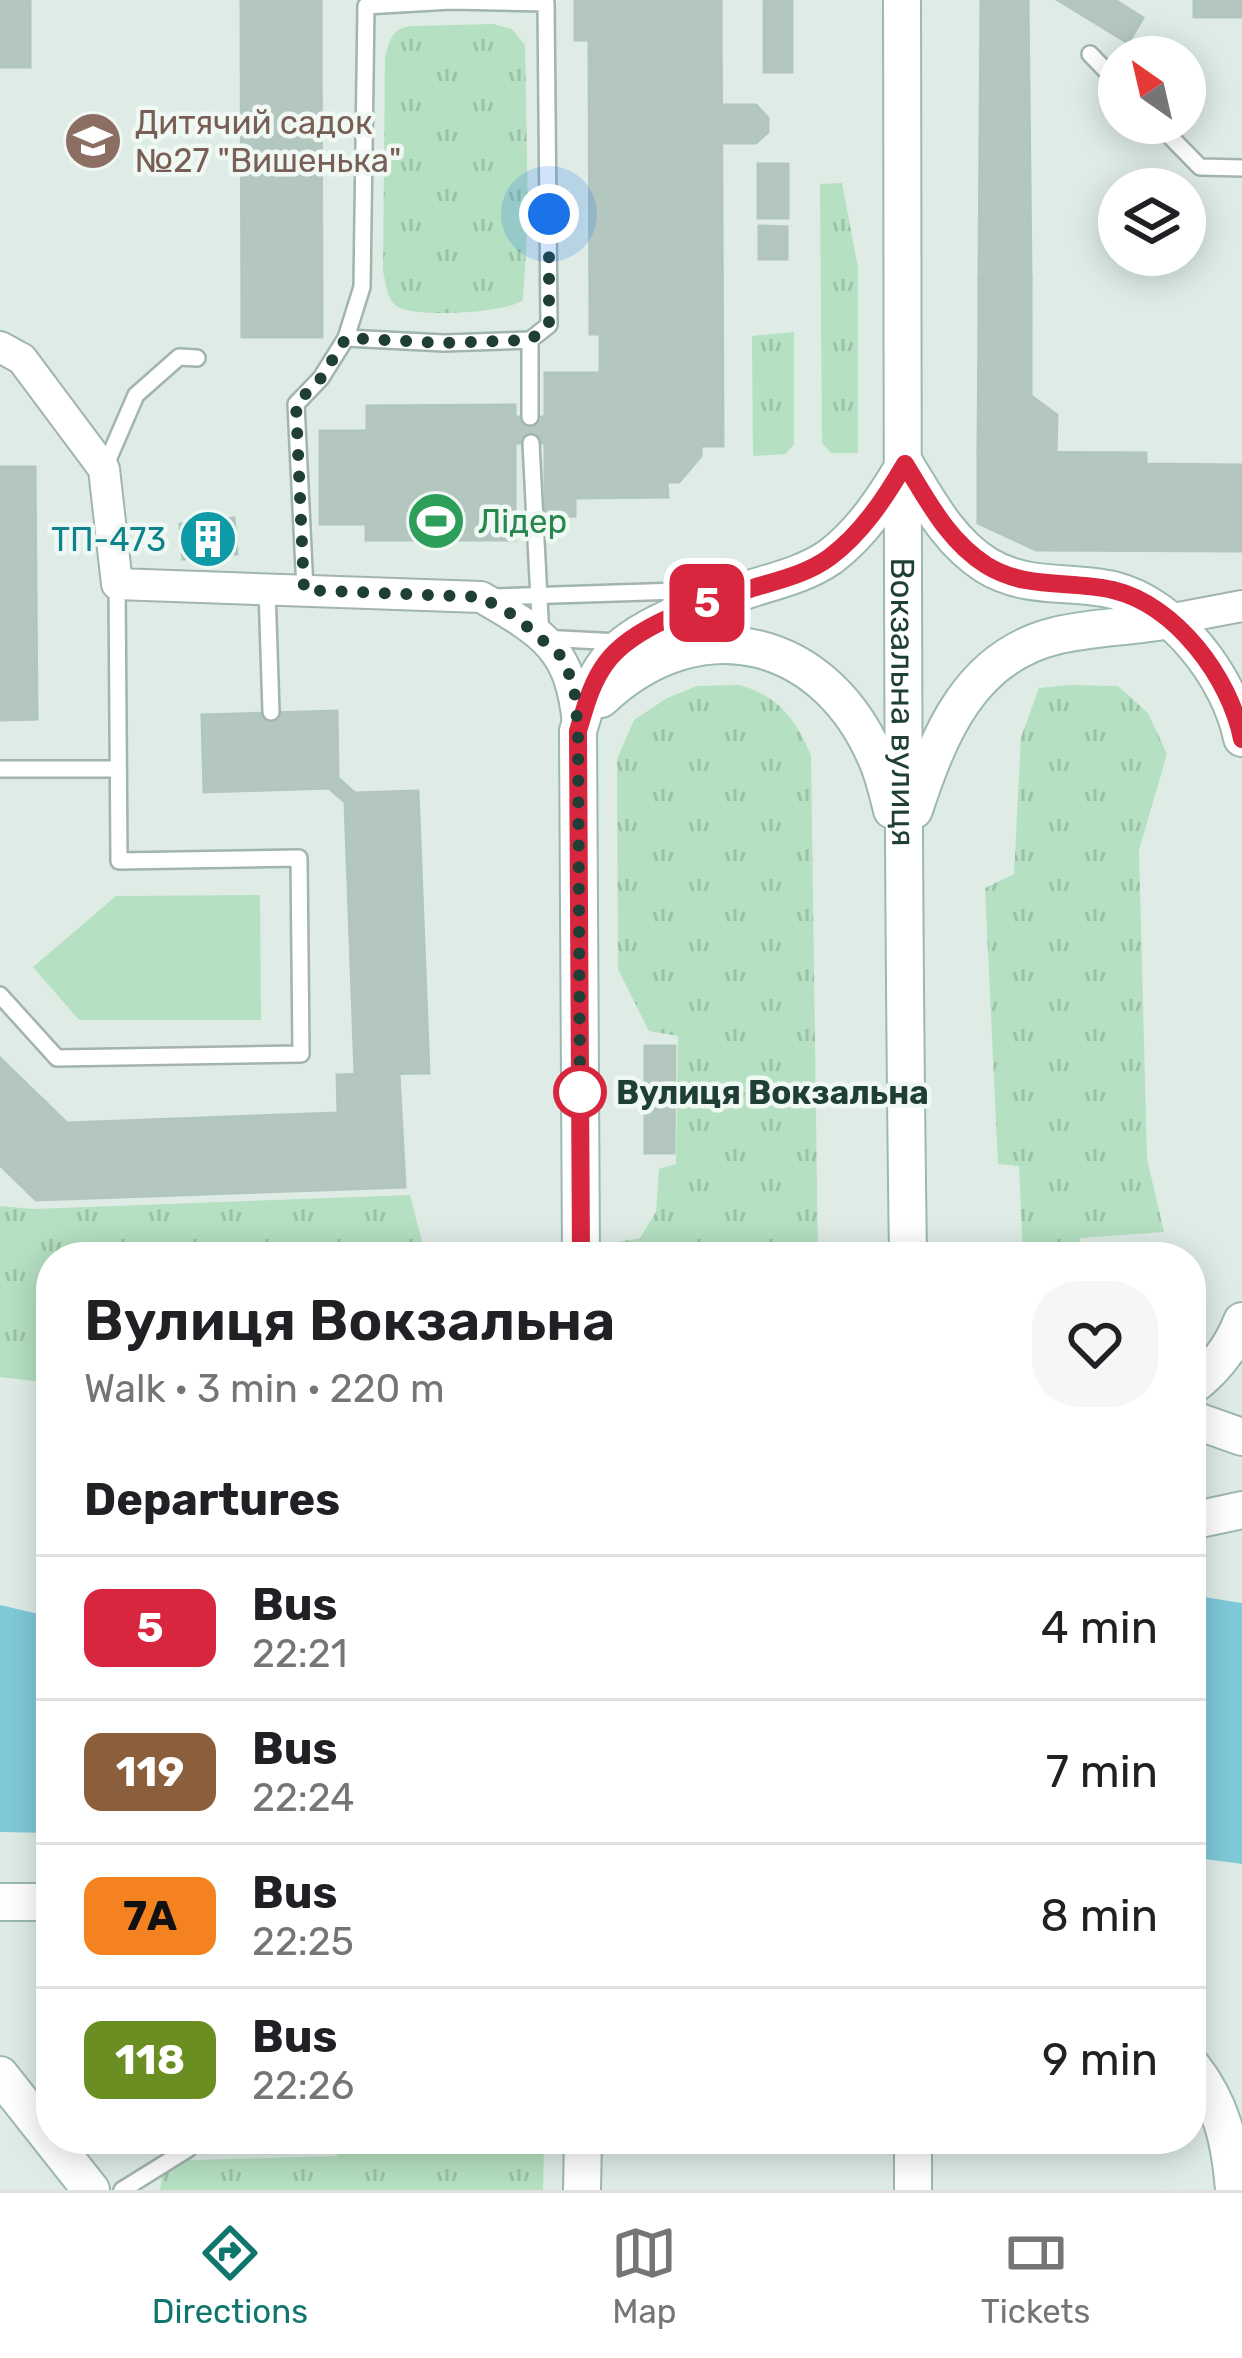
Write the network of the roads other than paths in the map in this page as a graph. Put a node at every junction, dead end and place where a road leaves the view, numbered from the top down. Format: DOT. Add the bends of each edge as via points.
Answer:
graph roads {
  1 [pos="902,0"];
  2 [pos="366,3"];
  3 [pos="1090,54"];
  4 [pos="1098,62"];
  5 [pos="1178,144"];
  6 [pos="1242,168"];
  7 [pos="346,338"];
  8 [pos="530,340"];
  9 [pos="0,347"];
  10 [pos="197,358"];
  11 [pos="530,417"];
  12 [pos="531,443"];
  13 [pos="905,464"];
  14 [pos="104,469"];
  15 [pos="117,584"];
  16 [pos="754,588"];
  17 [pos="267,589"];
  18 [pos="304,590"];
  19 [pos="481,597"];
  20 [pos="538,597"];
  21 [pos="1242,606"];
  22 [pos="1168,620"];
  23 [pos="541,638"];
  24 [pos="629,642"];
  25 [pos="695,646"];
  26 [pos="271,712"];
  27 [pos="578,731"];
  28 [pos="1242,738"];
  29 [pos="0,769"];
  30 [pos="118,769"];
  31 [pos="902,844"];
  32 [pos="0,995"];
  33 [pos="581,1242"];
  34 [pos="908,1242"];
  35 [pos="1242,1321"];
  36 [pos="1206,1374"];
  37 [pos="1206,1424"];
  38 [pos="1242,1437"];
  39 [pos="1242,1510"];
  40 [pos="1206,1517"];
  41 [pos="0,1902"];
  42 [pos="36,1903"];
  43 [pos="0,2075"];
  44 [pos="1206,2084"];
  45 [pos="36,2120"];
  46 [pos="63,2154"];
  47 [pos="180,2154"];
  48 [pos="583,2154"];
  49 [pos="913,2154"];
  50 [pos="91,2190"];
  51 [pos="122,2190"];
  52 [pos="582,2190"];
  53 [pos="913,2190"];
  54 [pos="1234,2190"];
  1 -- 13 [label="main road, Вокзальна вулиця"];
  2 -- 7 [label="lane" via="362,287"];
  2 -- 8 [label="lane" via="546,2 549,325"];
  3 -- 4 [label="lane"];
  5 -- 6 [label="lane" via="1200,167"];
  7 -- 8 [label="lane"];
  7 -- 18 [label="lane" via="296,404"];
  8 -- 11 [label="lane"];
  9 -- 14 [label="street" via="22,358"];
  10 -- 14 [label="lane" via="179,357 136,395"];
  12 -- 20 [label="lane"];
  13 -- 16 [label="main road" via="869,520 829,557"];
  13 -- 22 [label="main road" via="942,524 987,565 1016,579 1112,590"];
  13 -- 31 [label="main road, Вокзальна вулиця"];
  14 -- 15 [label="street"];
  15 -- 17 [label="street"];
  15 -- 30 [label="lane"];
  16 -- 20 [label="lane"];
  16 -- 24 [label="main road"];
  17 -- 18 [label="street"];
  17 -- 26 [label="lane"];
  18 -- 19 [label="street"];
  19 -- 20 [label="lane"];
  19 -- 23 [label="street"];
  20 -- 23 [label="lane"];
  21 -- 22 [label="street"];
  22 -- 28 [label="main road" via="1212,668"];
  22 -- 31 [label="main road" via="1056,635 982,674 945,727"];
  23 -- 24 [label="lane"];
  23 -- 27 [label="street" via="562,657 574,686"];
  24 -- 25 [label="lane"];
  24 -- 27 [label="main road" via="607,660"];
  25 -- 27 [label="main road" via="626,675"];
  25 -- 31 [label="main road" via="768,651 829,689 878,762"];
  27 -- 33 [label="main road"];
  29 -- 30 [label="lane"];
  30 -- 32 [label="lane" via="119,861 298,857 301,1054 57,1058"];
  31 -- 34 [label="main road, Вокзальна вулиця"];
  35 -- 36 [label="main road"];
  37 -- 38 [label="main road"];
  39 -- 40 [label="main road"];
  41 -- 42 [label="main road"];
  43 -- 45 [label="main road"];
  44 -- 54 [label="main road" via="1231,2146"];
  46 -- 50 [label="main road"];
  47 -- 51 [label="lane"];
  48 -- 52 [label="main road"];
  49 -- 53 [label="main road"];
}
